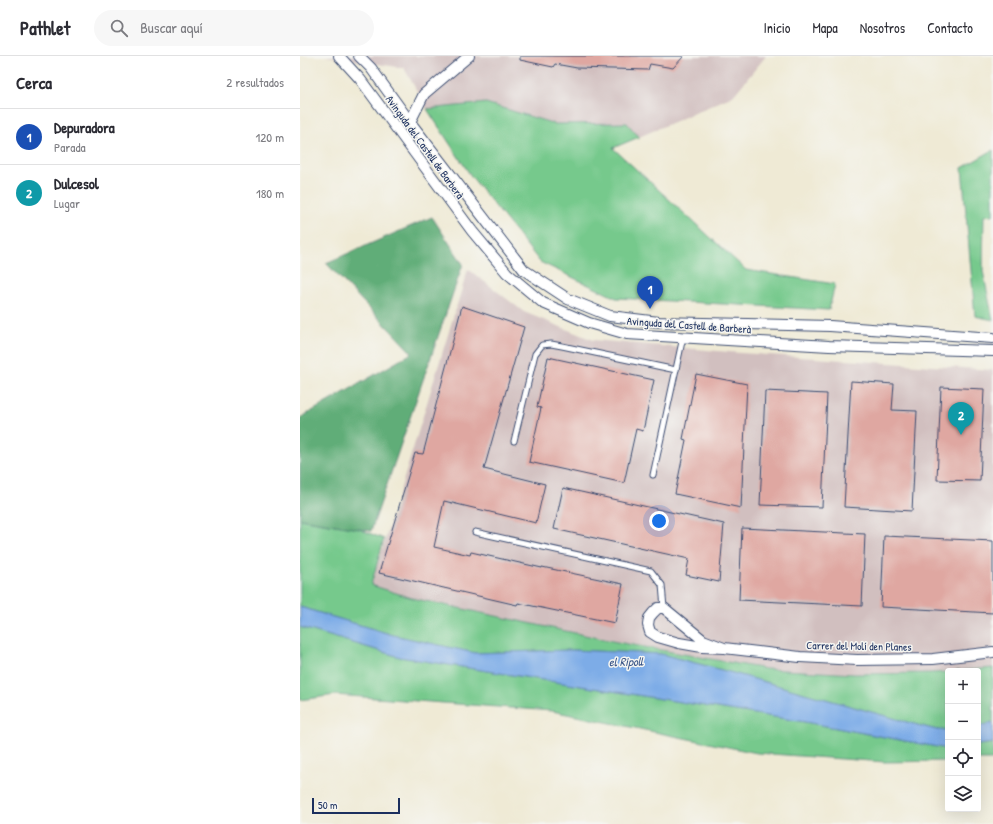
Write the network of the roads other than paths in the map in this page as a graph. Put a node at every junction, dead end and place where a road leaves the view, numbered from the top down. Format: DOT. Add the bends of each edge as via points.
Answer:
graph roads {
  1 [pos="339,56"];
  2 [pos="359,56"];
  3 [pos="469,56"];
  4 [pos="410,122"];
  5 [pos="683,336"];
  6 [pos="993,338"];
  7 [pos="993,351"];
  8 [pos="676,370"];
  9 [pos="514,441"];
  10 [pos="653,475"];
  11 [pos="475,532"];
  12 [pos="664,608"];
  13 [pos="724,648"];
  14 [pos="993,652"];
  1 -- 5 [label="street, Avinguda del Castell de Barberà" via="360,79 472,231 507,273 525,288 543,302 595,325 627,334"];
  2 -- 4 [label="street, Avinguda del Castell de Barberà" via="372,68"];
  3 -- 4 [label="street" via="424,94"];
  4 -- 6 [label="street, Avinguda del Castell de Barberà" via="524,270 568,299 610,316 659,322 830,326"];
  5 -- 7 [label="street, Avinguda del Castell de Barberà" via="829,346"];
  5 -- 8 [label="lane"];
  8 -- 9 [label="lane" via="562,346 542,345 535,354"];
  8 -- 10 [label="lane"];
  11 -- 12 [label="lane" via="651,571 662,585"];
  12 -- 13 [label="street, Carrer del Molí den Planes" via="703,640"];
  12 -- 13 [label="street, Carrer del Molí den Planes" via="658,608 649,618 650,632 679,644"];
  13 -- 14 [label="street, Carrer del Molí den Planes" via="800,657 858,660 933,659"];
}
